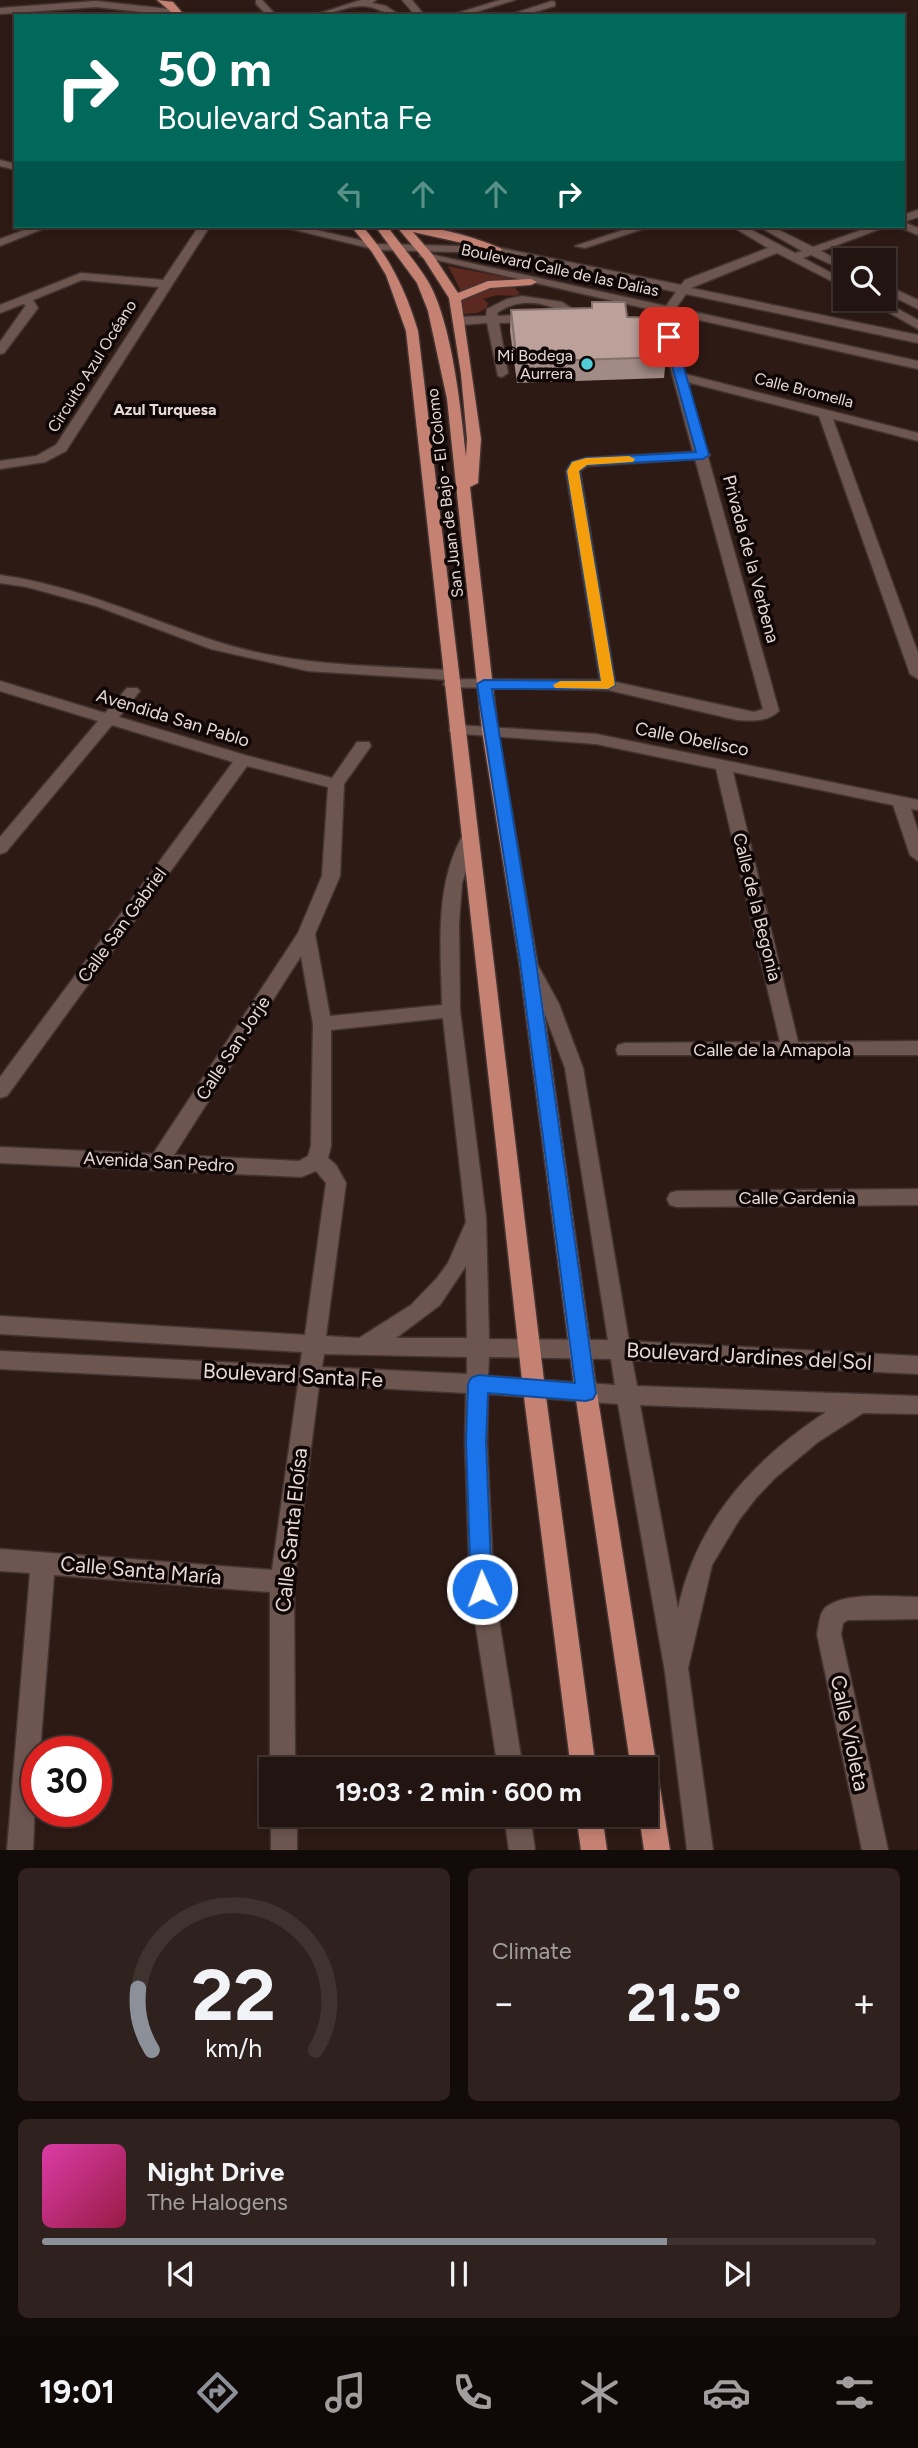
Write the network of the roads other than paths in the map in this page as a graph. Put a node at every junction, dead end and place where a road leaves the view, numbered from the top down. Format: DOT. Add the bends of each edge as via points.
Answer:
graph roads {
  1 [pos="186,0"];
  2 [pos="407,0"];
  3 [pos="510,0"];
  4 [pos="547,0"];
  5 [pos="166,2"];
  6 [pos="259,2"];
  7 [pos="367,2"];
  8 [pos="0,11"];
  9 [pos="179,14"];
  10 [pos="270,14"];
  11 [pos="322,14"];
  12 [pos="394,14"];
  13 [pos="419,14"];
  14 [pos="459,14"];
  15 [pos="517,14"];
  16 [pos="39,228"];
  17 [pos="203,228"];
  18 [pos="294,228"];
  19 [pos="358,228"];
  20 [pos="383,228"];
  21 [pos="405,228"];
  22 [pos="412,228"];
  23 [pos="640,228"];
  24 [pos="740,228"];
  25 [pos="767,228"];
  26 [pos="877,228"];
  27 [pos="0,243"];
  28 [pos="581,246"];
  29 [pos="377,247"];
  30 [pos="779,248"];
  31 [pos="401,250"];
  32 [pos="496,250"];
  33 [pos="812,251"];
  34 [pos="425,253"];
  35 [pos="795,257"];
  36 [pos="833,262"];
  37 [pos="833,278"];
  38 [pos="634,279"];
  39 [pos="531,282"];
  40 [pos="164,284"];
  41 [pos="684,289"];
  42 [pos="896,294"];
  43 [pos="600,296"];
  44 [pos="455,298"];
  45 [pos="24,299"];
  46 [pos="617,299"];
  47 [pos="918,305"];
  48 [pos="0,309"];
  49 [pos="668,310"];
  50 [pos="866,311"];
  51 [pos="892,311"];
  52 [pos="577,316"];
  53 [pos="459,321"];
  54 [pos="492,321"];
  55 [pos="836,321"];
  56 [pos="918,325"];
  57 [pos="918,340"];
  58 [pos="0,350"];
  59 [pos="918,365"];
  60 [pos="502,373"];
  61 [pos="681,377"];
  62 [pos="824,413"];
  63 [pos="918,437"];
  64 [pos="703,455"];
  65 [pos="0,465"];
  66 [pos="468,524"];
  67 [pos="0,579"];
  68 [pos="918,674"];
  69 [pos="608,685"];
  70 [pos="0,686"];
  71 [pos="451,686"];
  72 [pos="132,691"];
  73 [pos="485,691"];
  74 [pos="107,719"];
  75 [pos="456,728"];
  76 [pos="490,728"];
  77 [pos="363,746"];
  78 [pos="243,760"];
  79 [pos="723,764"];
  80 [pos="336,784"];
  81 [pos="900,802"];
  82 [pos="918,805"];
  83 [pos="469,839"];
  84 [pos="0,848"];
  85 [pos="918,855"];
  86 [pos="306,934"];
  87 [pos="528,961"];
  88 [pos="451,1012"];
  89 [pos="322,1024"];
  90 [pos="918,1048"];
  91 [pos="625,1050"];
  92 [pos="792,1050"];
  93 [pos="0,1091"];
  94 [pos="0,1155"];
  95 [pos="317,1161"];
  96 [pos="159,1162"];
  97 [pos="918,1197"];
  98 [pos="677,1199"];
  99 [pos="477,1218"];
  100 [pos="0,1325"];
  101 [pos="315,1344"];
  102 [pos="362,1347"];
  103 [pos="530,1347"];
  104 [pos="478,1348"];
  105 [pos="581,1348"];
  106 [pos="621,1350"];
  107 [pos="0,1360"];
  108 [pos="918,1365"];
  109 [pos="309,1376"];
  110 [pos="478,1384"];
  111 [pos="534,1389"];
  112 [pos="586,1393"];
  113 [pos="627,1394"];
  114 [pos="859,1405"];
  115 [pos="918,1405"];
  116 [pos="0,1560"];
  117 [pos="43,1563"];
  118 [pos="282,1582"];
  119 [pos="918,1608"];
  120 [pos="677,1672"];
  121 [pos="283,1757"];
  122 [pos="508,1757"];
  123 [pos="581,1757"];
  124 [pos="642,1757"];
  125 [pos="284,1827"];
  126 [pos="519,1827"];
  127 [pos="591,1827"];
  128 [pos="653,1827"];
  129 [pos="20,1850"];
  130 [pos="284,1850"];
  131 [pos="522,1850"];
  132 [pos="594,1850"];
  133 [pos="657,1850"];
  134 [pos="700,1850"];
  135 [pos="875,1850"];
  1 -- 5 [label="street"];
  2 -- 13 [label="street"];
  3 -- 14 [label="street"];
  4 -- 15 [label="street" via="552,4"];
  5 -- 9 [label="main road"];
  6 -- 10 [label="street"];
  7 -- 11 [label="street"];
  7 -- 12 [label="street"];
  8 -- 9 [label="street" via="96,4"];
  16 -- 27 [label="street"];
  17 -- 40 [label="street, Circuito Azul Océano"];
  18 -- 29 [label="street, Boulevard Calle de las Dalias"];
  19 -- 29 [label="main road, San Juan de Bajo - El Colomo"];
  20 -- 31 [label="main road, San Juan de Bajo - El Colomo"];
  21 -- 34 [label="main road"];
  22 -- 32 [label="main road"];
  23 -- 28 [label="street"];
  24 -- 30 [label="street"];
  25 -- 33 [label="street"];
  26 -- 33 [label="street"];
  29 -- 31 [label="street, Boulevard Calle de las Dalias"];
  29 -- 71 [label="main road, San Juan de Bajo - El Colomo" via="400,288 412,331"];
  30 -- 35 [label="street"];
  30 -- 41 [label="street" via="689,282"];
  31 -- 34 [label="street, Boulevard Calle de las Dalias"];
  31 -- 66 [label="main road, San Juan de Bajo - El Colomo" via="423,283 434,311 453,399"];
  32 -- 34 [label="street, Boulevard Calle de las Dalias"];
  32 -- 38 [label="street, Boulevard Calle de las Dalias"];
  33 -- 35 [label="street"];
  33 -- 36 [label="street"];
  34 -- 39 [label="street, Boulevard Calle de las Dalias"];
  34 -- 44 [label="main road"];
  35 -- 37 [label="street"];
  38 -- 41 [label="street, Boulevard Calle de las Dalias"];
  38 -- 46 [label="street"];
  39 -- 43 [label="street, Boulevard Calle de las Dalias"];
  39 -- 44 [label="main road" via="488,285"];
  40 -- 45 [label="street, Circuito Azul Océano" via="81,276"];
  40 -- 65 [label="street, Circuito Azul Océano" via="61,448 41,460"];
  41 -- 49 [label="street"];
  41 -- 55 [label="street, Boulevard Calle de las Dalias"];
  42 -- 47 [label="street"];
  43 -- 46 [label="street, Boulevard Calle de las Dalias"];
  43 -- 52 [label="street"];
  44 -- 53 [label="main road"];
  45 -- 48 [label="street, Circuito Azul Océano"];
  45 -- 58 [label="street" via="32,308"];
  46 -- 49 [label="street, Boulevard Calle de las Dalias"];
  49 -- 59 [label="street, Boulevard Calle de las Dalias"];
  49 -- 61 [label="street, Privada de la Verbena" via="663,318"];
  50 -- 55 [label="street"];
  51 -- 56 [label="street"];
  52 -- 54 [label="street"];
  52 -- 54 [label="street" via="553,303 513,300 491,312"];
  53 -- 54 [label="street"];
  53 -- 66 [label="main road" via="474,439"];
  54 -- 60 [label="street"];
  55 -- 57 [label="street, Boulevard Calle de las Dalias"];
  61 -- 62 [label="street, Calle Bromella"];
  61 -- 64 [label="street, Privada de la Verbena"];
  62 -- 63 [label="street, Calle Bromella"];
  62 -- 68 [label="street"];
  64 -- 69 [label="street" via="586,462 573,471"];
  64 -- 69 [label="street, Privada de la Verbena" via="771,711 737,715"];
  66 -- 73 [label="main road, San Juan de Bajo - El Colomo"];
  67 -- 71 [label="street" via="100,603 216,646 308,666"];
  69 -- 73 [label="street"];
  70 -- 74 [label="street, Avendida San Pablo"];
  71 -- 73 [label="street"];
  71 -- 75 [label="main road, San Juan de Bajo - El Colomo"];
  72 -- 74 [label="street"];
  73 -- 76 [label="main road, San Juan de Bajo - El Colomo"];
  74 -- 78 [label="street, Avendida San Pablo"];
  74 -- 84 [label="street"];
  75 -- 76 [label="street, Calle Obelisco"];
  75 -- 83 [label="main road, San Juan de Bajo - El Colomo"];
  76 -- 79 [label="street, Calle Obelisco" via="596,739"];
  76 -- 87 [label="main road, San Juan de Bajo - El Colomo"];
  77 -- 80 [label="street"];
  78 -- 80 [label="street, Avendida San Pablo"];
  78 -- 93 [label="street, Calle San Gabriel"];
  79 -- 81 [label="street, Calle Obelisco"];
  79 -- 92 [label="street, Calle de la Begonia"];
  80 -- 86 [label="street, Calle San Jorje" via="331,876"];
  81 -- 82 [label="street, Calle Obelisco"];
  81 -- 85 [label="street"];
  83 -- 88 [label="street" via="453,883"];
  83 -- 103 [label="main road, San Juan de Bajo - El Colomo"];
  86 -- 89 [label="street"];
  86 -- 96 [label="street, Calle San Jorje"];
  87 -- 105 [label="main road, San Juan de Bajo - El Colomo"];
  87 -- 106 [label="street" via="574,1068"];
  88 -- 89 [label="street"];
  88 -- 99 [label="street"];
  89 -- 95 [label="street"];
  90 -- 92 [label="street, Calle de la Amapola"];
  91 -- 92 [label="street, Calle de la Amapola"];
  94 -- 96 [label="street, Avenida San Pedro"];
  95 -- 96 [label="street, Avenida San Pedro" via="301,1169"];
  95 -- 101 [label="street, Calle Santa Eloísa" via="336,1183"];
  97 -- 98 [label="street, Calle Gardenia"];
  99 -- 102 [label="street" via="441,1293 406,1323"];
  99 -- 104 [label="street"];
  100 -- 101 [label="street, Boulevard Santa Fe"];
  101 -- 102 [label="street, Boulevard Santa Fe"];
  101 -- 109 [label="street, Calle Santa Eloísa"];
  102 -- 104 [label="street, Boulevard Santa Fe"];
  103 -- 104 [label="street, Boulevard Santa Fe"];
  103 -- 105 [label="street, Boulevard Santa Fe"];
  103 -- 111 [label="main road, San Juan de Bajo - El Colomo"];
  104 -- 110 [label="street"];
  105 -- 106 [label="street, Boulevard Jardines del Sol"];
  105 -- 112 [label="main road, San Juan de Bajo - El Colomo"];
  106 -- 108 [label="street, Boulevard Jardines del Sol"];
  106 -- 113 [label="street"];
  107 -- 109 [label="street, Boulevard Santa Fe"];
  109 -- 110 [label="street, Boulevard Santa Fe"];
  109 -- 118 [label="street, Calle Santa Eloísa"];
  110 -- 111 [label="street, Boulevard Santa Fe"];
  110 -- 122 [label="street" via="482,1589"];
  111 -- 112 [label="street, Boulevard Santa Fe"];
  111 -- 123 [label="main road, San Juan de Bajo - El Colomo"];
  112 -- 113 [label="street"];
  112 -- 124 [label="main road, San Juan de Bajo - El Colomo"];
  113 -- 114 [label="street"];
  113 -- 120 [label="street"];
  114 -- 115 [label="street"];
  114 -- 120 [label="street" via="782,1455 736,1503 701,1564"];
  116 -- 117 [label="street, Calle Santa María"];
  117 -- 118 [label="street, Calle Santa María"];
  117 -- 129 [label="street"];
  118 -- 121 [label="street, Calle Santa Eloísa"];
  119 -- 135 [label="street, Calle Violeta" via="845,1609 832,1617 829,1634"];
  120 -- 134 [label="street"];
  125 -- 130 [label="street"];
  126 -- 131 [label="street"];
  127 -- 132 [label="main road"];
  128 -- 133 [label="main road"];
}
